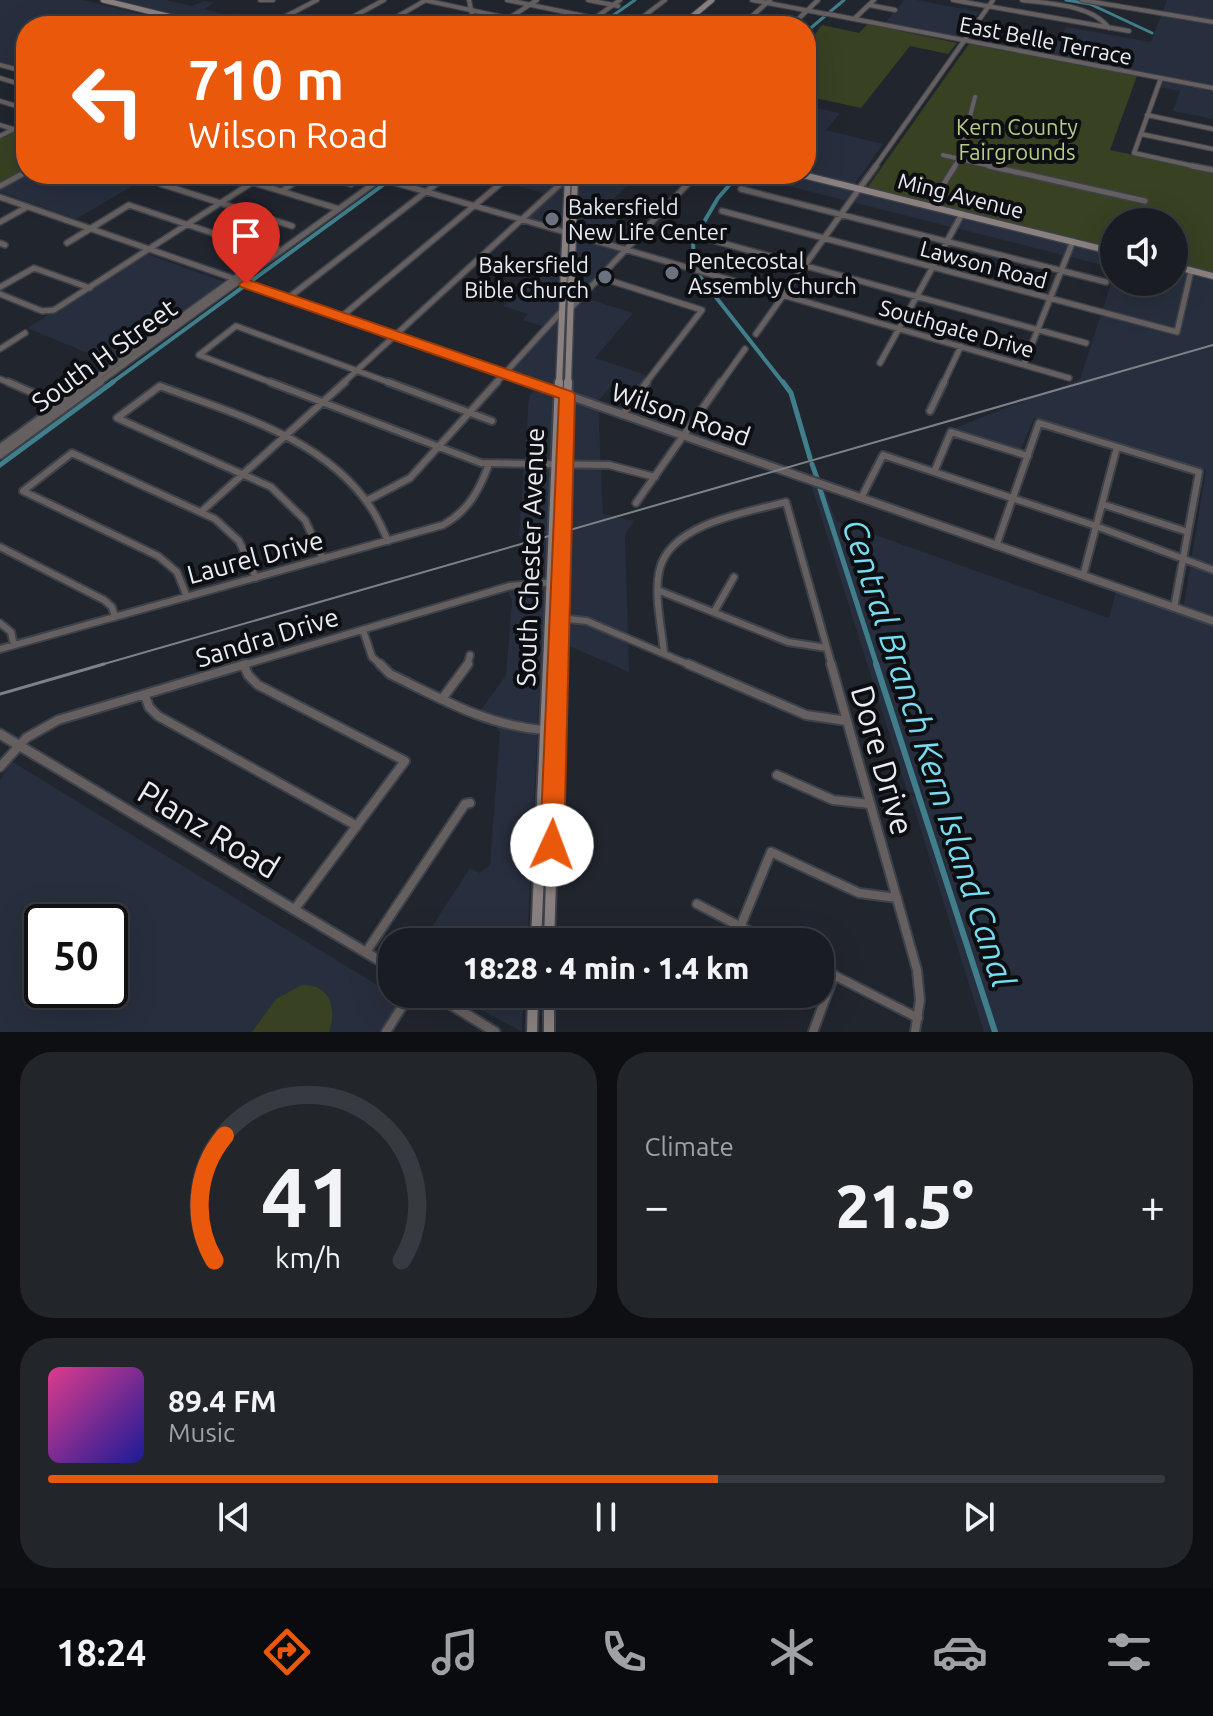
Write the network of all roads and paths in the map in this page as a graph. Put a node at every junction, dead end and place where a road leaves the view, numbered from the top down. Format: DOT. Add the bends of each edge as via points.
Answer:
graph roads {
  1 [pos="98,0"];
  2 [pos="260,0"];
  3 [pos="317,0"];
  4 [pos="384,0"];
  5 [pos="425,0"];
  6 [pos="469,0"];
  7 [pos="507,0"];
  8 [pos="537,0"];
  9 [pos="588,0"];
  10 [pos="665,0"];
  11 [pos="712,0"];
  12 [pos="752,0"];
  13 [pos="818,0"];
  14 [pos="874,0"];
  15 [pos="953,0"];
  16 [pos="993,0"];
  17 [pos="1022,0"];
  18 [pos="1082,0"];
  19 [pos="1124,0"];
  20 [pos="271,1"];
  21 [pos="769,1"];
  22 [pos="619,3"];
  23 [pos="529,5"];
  24 [pos="869,5"];
  25 [pos="988,6"];
  26 [pos="1121,7"];
  27 [pos="126,9"];
  28 [pos="140,9"];
  29 [pos="473,10"];
  30 [pos="807,10"];
  31 [pos="895,10"];
  32 [pos="154,16"];
  33 [pos="169,16"];
  34 [pos="286,16"];
  35 [pos="354,16"];
  36 [pos="398,16"];
  37 [pos="473,16"];
  38 [pos="500,16"];
  39 [pos="512,16"];
  40 [pos="582,16"];
  41 [pos="601,16"];
  42 [pos="644,16"];
  43 [pos="693,16"];
  44 [pos="752,16"];
  45 [pos="801,16"];
  46 [pos="854,19"];
  47 [pos="1213,22"];
  48 [pos="1109,28"];
  49 [pos="1129,31"];
  50 [pos="964,40"];
  51 [pos="1161,78"];
  52 [pos="1213,88"];
  53 [pos="975,97"];
  54 [pos="1147,115"];
  55 [pos="0,125"];
  56 [pos="14,129"];
  57 [pos="1213,129"];
  58 [pos="1141,134"];
  59 [pos="0,136"];
  60 [pos="1213,149"];
  61 [pos="943,155"];
  62 [pos="959,159"];
  63 [pos="1213,170"];
  64 [pos="816,178"];
  65 [pos="161,184"];
  66 [pos="250,184"];
  67 [pos="259,184"];
  68 [pos="292,184"];
  69 [pos="372,184"];
  70 [pos="404,184"];
  71 [pos="435,184"];
  72 [pos="500,184"];
  73 [pos="561,184"];
  74 [pos="570,184"];
  75 [pos="687,184"];
  76 [pos="741,189"];
  77 [pos="859,189"];
  78 [pos="282,191"];
  79 [pos="426,191"];
  80 [pos="570,192"];
  81 [pos="549,196"];
  82 [pos="0,197"];
  83 [pos="1145,201"];
  84 [pos="221,203"];
  85 [pos="474,205"];
  86 [pos="930,206"];
  87 [pos="27,207"];
  88 [pos="336,208"];
  89 [pos="722,211"];
  90 [pos="841,214"];
  91 [pos="962,214"];
  92 [pos="524,220"];
  93 [pos="0,222"];
  94 [pos="188,224"];
  95 [pos="292,226"];
  96 [pos="89,229"];
  97 [pos="569,233"];
  98 [pos="704,238"];
  99 [pos="824,238"];
  100 [pos="1073,241"];
  101 [pos="947,242"];
  102 [pos="67,243"];
  103 [pos="1100,248"];
  104 [pos="260,249"];
  105 [pos="625,249"];
  106 [pos="149,250"];
  107 [pos="804,265"];
  108 [pos="933,267"];
  109 [pos="1188,270"];
  110 [pos="1061,271"];
  111 [pos="1191,271"];
  112 [pos="1213,276"];
  113 [pos="599,277"];
  114 [pos="1100,281"];
  115 [pos="242,282"];
  116 [pos="591,285"];
  117 [pos="0,287"];
  118 [pos="90,288"];
  119 [pos="567,288"];
  120 [pos="0,294"];
  121 [pos="784,295"];
  122 [pos="917,297"];
  123 [pos="288,298"];
  124 [pos="1050,298"];
  125 [pos="570,307"];
  126 [pos="560,313"];
  127 [pos="341,317"];
  128 [pos="899,328"];
  129 [pos="1038,330"];
  130 [pos="565,332"];
  131 [pos="25,333"];
  132 [pos="756,334"];
  133 [pos="395,336"];
  134 [pos="540,336"];
  135 [pos="1086,343"];
  136 [pos="961,346"];
  137 [pos="0,349"];
  138 [pos="745,349"];
  139 [pos="880,363"];
  140 [pos="1024,364"];
  141 [pos="357,371"];
  142 [pos="507,375"];
  143 [pos="1069,378"];
  144 [pos="0,379"];
  145 [pos="563,394"];
  146 [pos="322,402"];
  147 [pos="63,406"];
  148 [pos="930,411"];
  149 [pos="471,413"];
  150 [pos="622,415"];
  151 [pos="492,421"];
  152 [pos="284,436"];
  153 [pos="683,436"];
  154 [pos="438,447"];
  155 [pos="1117,447"];
  156 [pos="0,448"];
  157 [pos="0,455"];
  158 [pos="1028,456"];
  159 [pos="489,464"];
  160 [pos="560,465"];
  161 [pos="934,472"];
  162 [pos="244,473"];
  163 [pos="655,477"];
  164 [pos="861,498"];
  165 [pos="1013,498"];
  166 [pos="368,500"];
  167 [pos="636,503"];
  168 [pos="1102,504"];
  169 [pos="201,512"];
  170 [pos="1096,526"];
  171 [pos="1188,532"];
  172 [pos="388,541"];
  173 [pos="996,546"];
  174 [pos="0,547"];
  175 [pos="323,559"];
  176 [pos="1183,560"];
  177 [pos="1213,570"];
  178 [pos="1083,576"];
  179 [pos="734,577"];
  180 [pos="256,578"];
  181 [pos="561,581"];
  182 [pos="551,582"];
  183 [pos="660,591"];
  184 [pos="187,597"];
  185 [pos="1174,608"];
  186 [pos="714,612"];
  187 [pos="115,617"];
  188 [pos="555,617"];
  189 [pos="1213,621"];
  190 [pos="0,623"];
  191 [pos="363,630"];
  192 [pos="14,645"];
  193 [pos="827,648"];
  194 [pos="0,649"];
  195 [pos="664,654"];
  196 [pos="470,655"];
  197 [pos="244,665"];
  198 [pos="145,695"];
  199 [pos="442,699"];
  200 [pos="847,721"];
  201 [pos="545,730"];
  202 [pos="0,734"];
  203 [pos="19,745"];
  204 [pos="0,767"];
  205 [pos="777,775"];
  206 [pos="470,803"];
  207 [pos="870,804"];
  208 [pos="357,826"];
  209 [pos="897,898"];
  210 [pos="697,904"];
  211 [pos="294,910"];
  212 [pos="739,926"];
  213 [pos="537,928"];
  214 [pos="549,928"];
  215 [pos="743,928"];
  216 [pos="366,952"];
  217 [pos="378,959"];
  218 [pos="834,975"];
  219 [pos="401,1008"];
  220 [pos="456,1008"];
  221 [pos="533,1008"];
  222 [pos="549,1008"];
  223 [pos="822,1008"];
  224 [pos="918,1018"];
  225 [pos="386,1032"];
  226 [pos="495,1032"];
  227 [pos="532,1032"];
  228 [pos="549,1032"];
  229 [pos="813,1032"];
  230 [pos="915,1032"];
  1 -- 27 [label="main road"];
  1 -- 28 [label="main road"];
  2 -- 20 [label="street"];
  3 -- 34 [label="street"];
  4 -- 35 [label="street"];
  5 -- 29 [label="street"];
  5 -- 36 [label="street"];
  6 -- 29 [label="street"];
  7 -- 23 [label="street"];
  8 -- 23 [label="street"];
  9 -- 22 [label="street"];
  10 -- 42 [label="street"];
  11 -- 43 [label="main road"];
  12 -- 21 [label="street, East Belle Terrace"];
  13 -- 30 [label="street"];
  14 -- 24 [label="street"];
  15 -- 25 [label="street"];
  16 -- 25 [label="street"];
  17 -- 48 [label="street" via="1083,11 1105,20"];
  18 -- 26 [label="street"];
  19 -- 26 [label="street"];
  21 -- 30 [label="street, East Belle Terrace"];
  21 -- 44 [label="street"];
  22 -- 41 [label="street"];
  23 -- 39 [label="street"];
  23 -- 40 [label="street"];
  24 -- 31 [label="street"];
  24 -- 46 [label="street"];
  25 -- 48 [label="street"];
  25 -- 50 [label="street"];
  26 -- 47 [label="street"];
  27 -- 28 [label="main road"];
  27 -- 32 [label="main road"];
  28 -- 33 [label="main road"];
  29 -- 37 [label="street"];
  29 -- 38 [label="street"];
  30 -- 45 [label="street"];
  30 -- 46 [label="street, East Belle Terrace"];
  46 -- 50 [label="street, East Belle Terrace"];
  48 -- 49 [label="street"];
  50 -- 51 [label="street, East Belle Terrace"];
  50 -- 77 [label="street"];
  51 -- 52 [label="street, East Belle Terrace"];
  51 -- 54 [label="street"];
  53 -- 62 [label="street"];
  54 -- 57 [label="street"];
  54 -- 58 [label="street"];
  55 -- 56 [label="street"];
  56 -- 59 [label="street"];
  58 -- 60 [label="street"];
  58 -- 63 [label="street" via="1134,153"];
  61 -- 62 [label="street"];
  62 -- 83 [label="street"];
  62 -- 86 [label="street"];
  64 -- 77 [label="main road, Ming Avenue"];
  65 -- 84 [label="street"];
  66 -- 84 [label="street"];
  67 -- 78 [label="street"];
  68 -- 78 [label="street"];
  69 -- 88 [label="street, South H Street"];
  70 -- 79 [label="street, Southgate Drive"];
  71 -- 79 [label="street"];
  72 -- 85 [label="street"];
  73 -- 81 [label="street"];
  74 -- 80 [label="main road, South Chester Avenue"];
  75 -- 105 [label="street"];
  76 -- 90 [label="street"];
  77 -- 86 [label="main road, Ming Avenue"];
  77 -- 90 [label="street"];
  78 -- 88 [label="street"];
  79 -- 85 [label="street, Southgate Drive"];
  79 -- 123 [label="street"];
  80 -- 81 [label="street"];
  80 -- 97 [label="main road, South Chester Avenue"];
  81 -- 92 [label="street"];
  82 -- 87 [label="street, Wilson Road"];
  84 -- 94 [label="street"];
  84 -- 95 [label="street"];
  85 -- 92 [label="street, Southgate Drive"];
  85 -- 127 [label="street"];
  86 -- 91 [label="main road, Ming Avenue"];
  87 -- 93 [label="street"];
  87 -- 96 [label="street, Wilson Road"];
  88 -- 115 [label="street, South H Street"];
  89 -- 99 [label="street, Lawson Road"];
  90 -- 99 [label="street"];
  90 -- 101 [label="street"];
  91 -- 100 [label="main road, Ming Avenue"];
  91 -- 101 [label="street"];
  92 -- 97 [label="street, Southgate Drive"];
  92 -- 133 [label="street"];
  94 -- 96 [label="street" via="129,205"];
  94 -- 104 [label="street"];
  94 -- 106 [label="street"];
  96 -- 102 [label="street"];
  96 -- 106 [label="street, Wilson Road"];
  97 -- 105 [label="street, Southgate Drive"];
  97 -- 119 [label="main road, South Chester Avenue"];
  97 -- 119 [label="main road, South Chester Avenue"];
  98 -- 107 [label="street"];
  99 -- 107 [label="street"];
  99 -- 108 [label="street, Lawson Road"];
  100 -- 103 [label="main road, Ming Avenue"];
  100 -- 110 [label="street"];
  101 -- 108 [label="street"];
  101 -- 110 [label="street"];
  105 -- 113 [label="street"];
  105 -- 121 [label="street, Southgate Drive"];
  106 -- 115 [label="street, Wilson Road"];
  106 -- 118 [label="street"];
  107 -- 121 [label="street"];
  107 -- 122 [label="street"];
  108 -- 122 [label="street"];
  108 -- 124 [label="street, Lawson Road"];
  109 -- 111 [label="main road"];
  110 -- 114 [label="street"];
  110 -- 124 [label="street"];
  111 -- 112 [label="main road"];
  111 -- 124 [label="street, Lawson Road" via="1177,332"];
  113 -- 116 [label="street"];
  113 -- 150 [label="street" via="702,310"];
  115 -- 123 [label="street, Wilson Road"];
  115 -- 147 [label="street, South H Street"];
  116 -- 119 [label="street"];
  116 -- 125 [label="street"];
  117 -- 118 [label="street" via="36,268"];
  118 -- 120 [label="street" via="54,310 42,311"];
  119 -- 125 [label="main road, South Chester Avenue"];
  119 -- 126 [label="main road, South Chester Avenue"];
  121 -- 128 [label="street, Southgate Drive"];
  121 -- 132 [label="street"];
  122 -- 128 [label="street"];
  122 -- 129 [label="street"];
  123 -- 127 [label="street, Wilson Road"];
  124 -- 129 [label="street"];
  125 -- 130 [label="main road, South Chester Avenue"];
  126 -- 130 [label="main road, South Chester Avenue"];
  126 -- 134 [label="street"];
  127 -- 133 [label="street, Wilson Road"];
  128 -- 136 [label="street, Southgate Drive"];
  128 -- 139 [label="street"];
  129 -- 135 [label="street"];
  129 -- 140 [label="street"];
  130 -- 134 [label="street"];
  130 -- 145 [label="main road, South Chester Avenue"];
  131 -- 137 [label="street"];
  133 -- 141 [label="street"];
  133 -- 142 [label="street, Wilson Road"];
  134 -- 142 [label="street"];
  136 -- 140 [label="street, Southgate Drive"];
  136 -- 148 [label="street"];
  138 -- 153 [label="street"];
  140 -- 143 [label="street, Southgate Drive"];
  141 -- 146 [label="street"];
  141 -- 146 [label="street" via="236,326 199,355"];
  141 -- 149 [label="street"];
  142 -- 145 [label="street, Wilson Road"];
  142 -- 149 [label="street"];
  144 -- 147 [label="street"];
  145 -- 150 [label="street, Wilson Road"];
  145 -- 160 [label="main road, South Chester Avenue"];
  146 -- 152 [label="street"];
  146 -- 154 [label="street"];
  147 -- 156 [label="street, South H Street"];
  147 -- 157 [label="street, South H Street"];
  149 -- 151 [label="street"];
  149 -- 154 [label="street"];
  150 -- 153 [label="street, Wilson Road"];
  152 -- 162 [label="street"];
  152 -- 162 [label="street" via="160,386 117,418"];
  152 -- 166 [label="street" via="328,460"];
  153 -- 163 [label="street"];
  153 -- 164 [label="street, Wilson Road"];
  154 -- 159 [label="street"];
  154 -- 166 [label="street" via="403,483"];
  155 -- 158 [label="street" via="1039,423"];
  155 -- 168 [label="street"];
  155 -- 171 [label="street" via="1199,472"];
  158 -- 161 [label="street" via="951,432"];
  158 -- 165 [label="street"];
  159 -- 160 [label="street"];
  159 -- 172 [label="street, Laurel Drive" via="478,495 459,516"];
  160 -- 163 [label="street" via="618,466"];
  160 -- 181 [label="main road, South Chester Avenue"];
  160 -- 182 [label="main road, South Chester Avenue"];
  161 -- 164 [label="street" via="883,455"];
  161 -- 165 [label="street"];
  162 -- 169 [label="street"];
  162 -- 175 [label="street" via="271,487 298,511"];
  163 -- 167 [label="street"];
  164 -- 173 [label="street, Wilson Road"];
  165 -- 170 [label="street"];
  165 -- 173 [label="street"];
  166 -- 172 [label="street"];
  168 -- 170 [label="street"];
  168 -- 171 [label="street"];
  169 -- 180 [label="street" via="239,541"];
  169 -- 184 [label="street" via="72,453 23,491 158,556 177,572"];
  170 -- 176 [label="street"];
  170 -- 178 [label="street"];
  171 -- 176 [label="street"];
  172 -- 175 [label="street, Laurel Drive"];
  173 -- 178 [label="street, Wilson Road"];
  174 -- 187 [label="street" via="104,600"];
  175 -- 180 [label="street, Laurel Drive"];
  176 -- 177 [label="street"];
  176 -- 185 [label="street"];
  178 -- 185 [label="street, Wilson Road"];
  179 -- 186 [label="street"];
  180 -- 184 [label="street, Laurel Drive"];
  181 -- 182 [label="street, Sandra Drive"];
  181 -- 188 [label="main road, South Chester Avenue"];
  182 -- 188 [label="main road, South Chester Avenue"];
  182 -- 191 [label="street, Sandra Drive" via="516,584"];
  183 -- 186 [label="street"];
  183 -- 193 [label="street, Dore Drive" via="662,560 682,536 786,502"];
  183 -- 195 [label="street"];
  184 -- 187 [label="street, Laurel Drive"];
  185 -- 189 [label="street, Wilson Road"];
  186 -- 193 [label="street" via="788,642"];
  187 -- 192 [label="street, Laurel Drive"];
  188 -- 195 [label="street" via="587,621"];
  188 -- 201 [label="main road, South Chester Avenue"];
  188 -- 214 [label="main road, South Chester Avenue"];
  190 -- 192 [label="street" via="11,632"];
  191 -- 197 [label="street, Sandra Drive"];
  191 -- 199 [label="street" via="372,657 384,670"];
  192 -- 194 [label="street, Laurel Drive"];
  193 -- 200 [label="street, Dore Drive"];
  195 -- 200 [label="street" via="806,715"];
  196 -- 199 [label="street"];
  197 -- 198 [label="street, Sandra Drive"];
  197 -- 208 [label="street" via="258,685 405,761"];
  198 -- 203 [label="street, Sandra Drive" via="58,720"];
  198 -- 208 [label="street" via="158,716"];
  199 -- 201 [label="street" via="502,726"];
  200 -- 207 [label="street, Dore Drive"];
  201 -- 213 [label="main road, South Chester Avenue"];
  202 -- 203 [label="street, Planz Road"];
  203 -- 204 [label="street, Sandra Drive"];
  203 -- 211 [label="street, Planz Road"];
  205 -- 207 [label="street" via="833,800"];
  206 -- 216 [label="street"];
  207 -- 209 [label="street, Dore Drive"];
  208 -- 211 [label="street"];
  209 -- 212 [label="street" via="859,893 771,852"];
  209 -- 224 [label="street, Dore Drive" via="917,970"];
  210 -- 212 [label="street"];
  211 -- 216 [label="street, Planz Road"];
  212 -- 215 [label="street"];
  216 -- 217 [label="street, Planz Road"];
  218 -- 224 [label="street"];
  219 -- 225 [label="street"];
  220 -- 226 [label="street"];
  221 -- 227 [label="main road"];
  222 -- 228 [label="main road"];
  223 -- 229 [label="street"];
  224 -- 230 [label="street, Dore Drive"];
}
